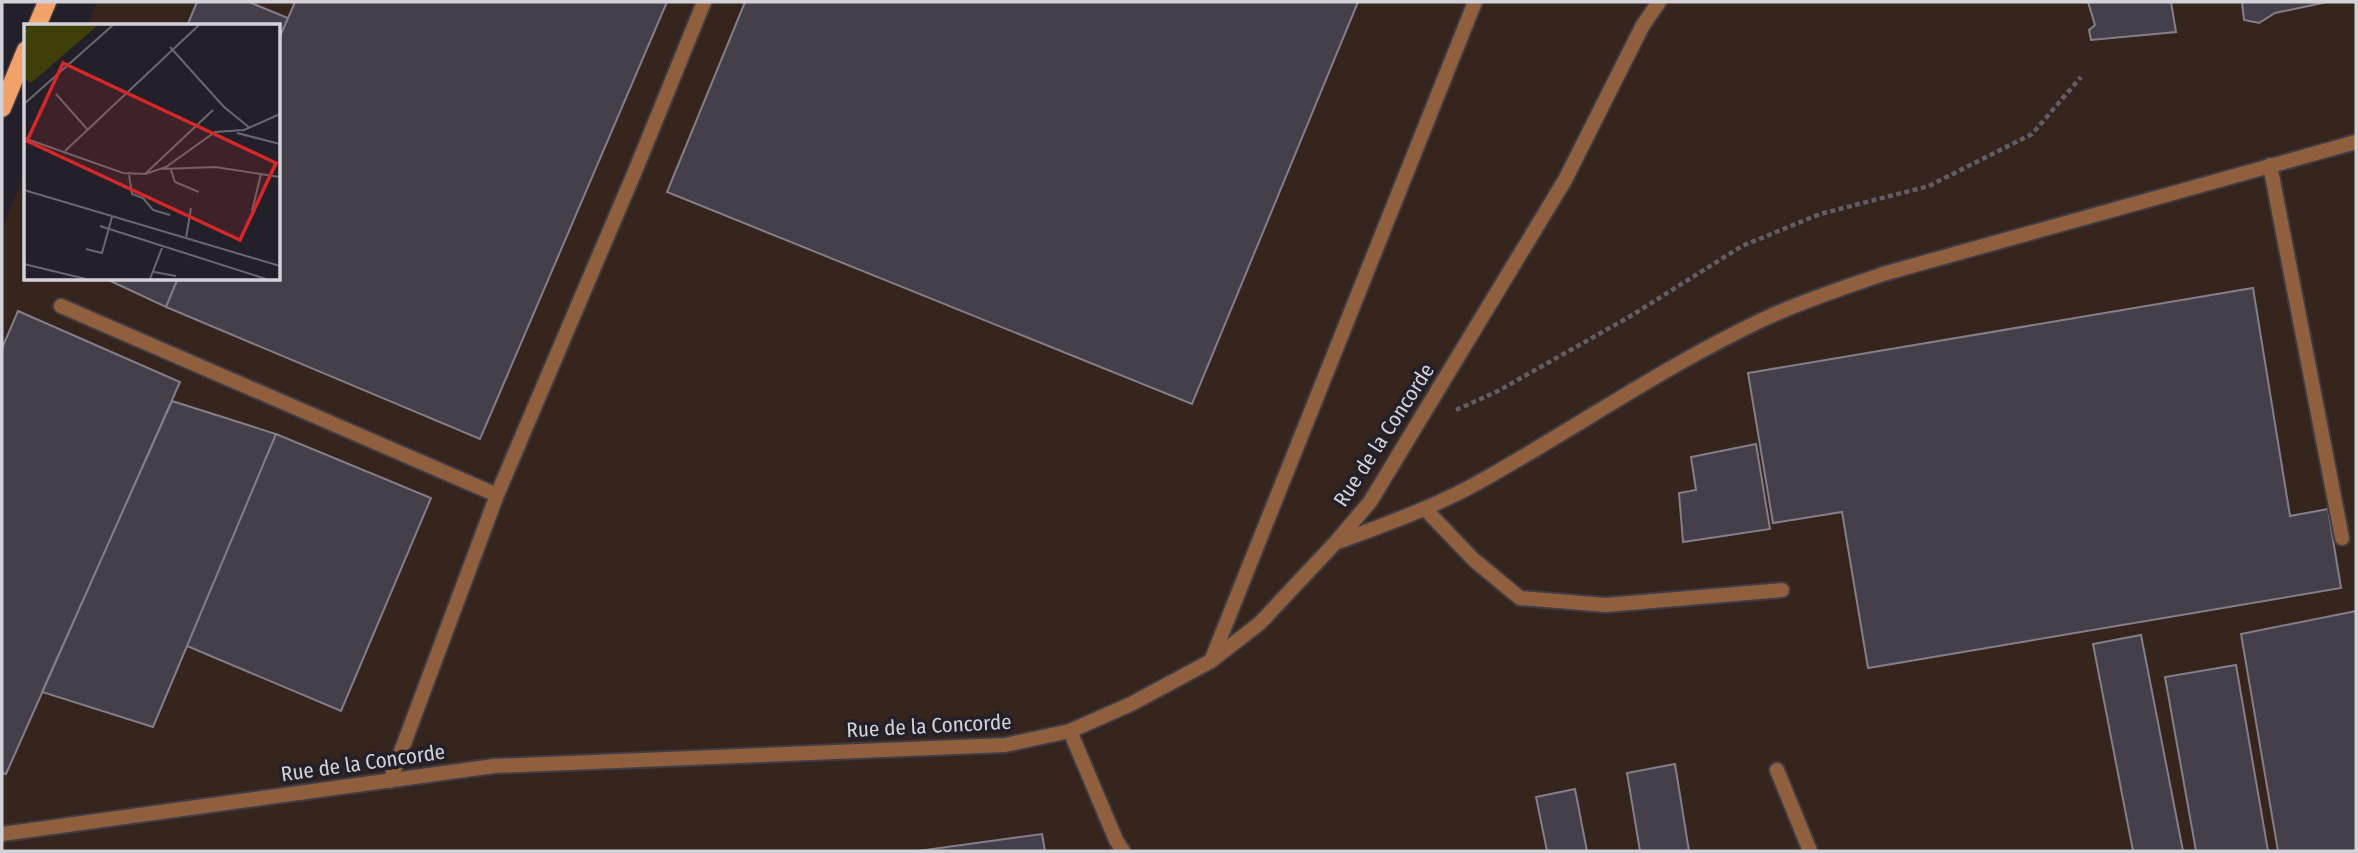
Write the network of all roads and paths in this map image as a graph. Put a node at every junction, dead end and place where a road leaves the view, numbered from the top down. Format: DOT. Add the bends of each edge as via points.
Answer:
graph roads {
  1 [pos="47,2"];
  2 [pos="704,2"];
  3 [pos="1475,2"];
  4 [pos="1659,2"];
  5 [pos="38,24"];
  6 [pos="24,55"];
  7 [pos="2081,77"];
  8 [pos="2,108"];
  9 [pos="2356,142"];
  10 [pos="2270,165"];
  11 [pos="61,306"];
  12 [pos="1417,427"];
  13 [pos="497,495"];
  14 [pos="1425,509"];
  15 [pos="2342,538"];
  16 [pos="1335,543"];
  17 [pos="1782,590"];
  18 [pos="1211,661"];
  19 [pos="1070,731"];
  20 [pos="1777,770"];
  21 [pos="390,781"];
  22 [pos="2,834"];
  23 [pos="1123,851"];
  24 [pos="1810,851"];
  1 -- 5 [label="main road"];
  2 -- 13 [label="street"];
  3 -- 18 [label="street"];
  4 -- 12 [label="street, Rue de la Concorde" via="1565,180"];
  6 -- 8 [label="main road"];
  7 -- 12 [label="path" via="2032,134 1929,186 1820,214 1742,246 1499,391"];
  9 -- 10 [label="street"];
  10 -- 14 [label="street" via="1883,274 1765,318"];
  10 -- 15 [label="street"];
  11 -- 13 [label="street"];
  12 -- 16 [label="street, Rue de la Concorde" via="1370,502"];
  13 -- 21 [label="street"];
  14 -- 16 [label="street"];
  14 -- 17 [label="street" via="1474,561 1520,598 1606,605"];
  16 -- 18 [label="street, Rue de la Concorde" via="1260,623"];
  18 -- 19 [label="street, Rue de la Concorde"];
  19 -- 21 [label="street, Rue de la Concorde" via="1005,745 494,766"];
  19 -- 23 [label="street"];
  20 -- 24 [label="street"];
  21 -- 22 [label="street, Rue de la Concorde"];
}
